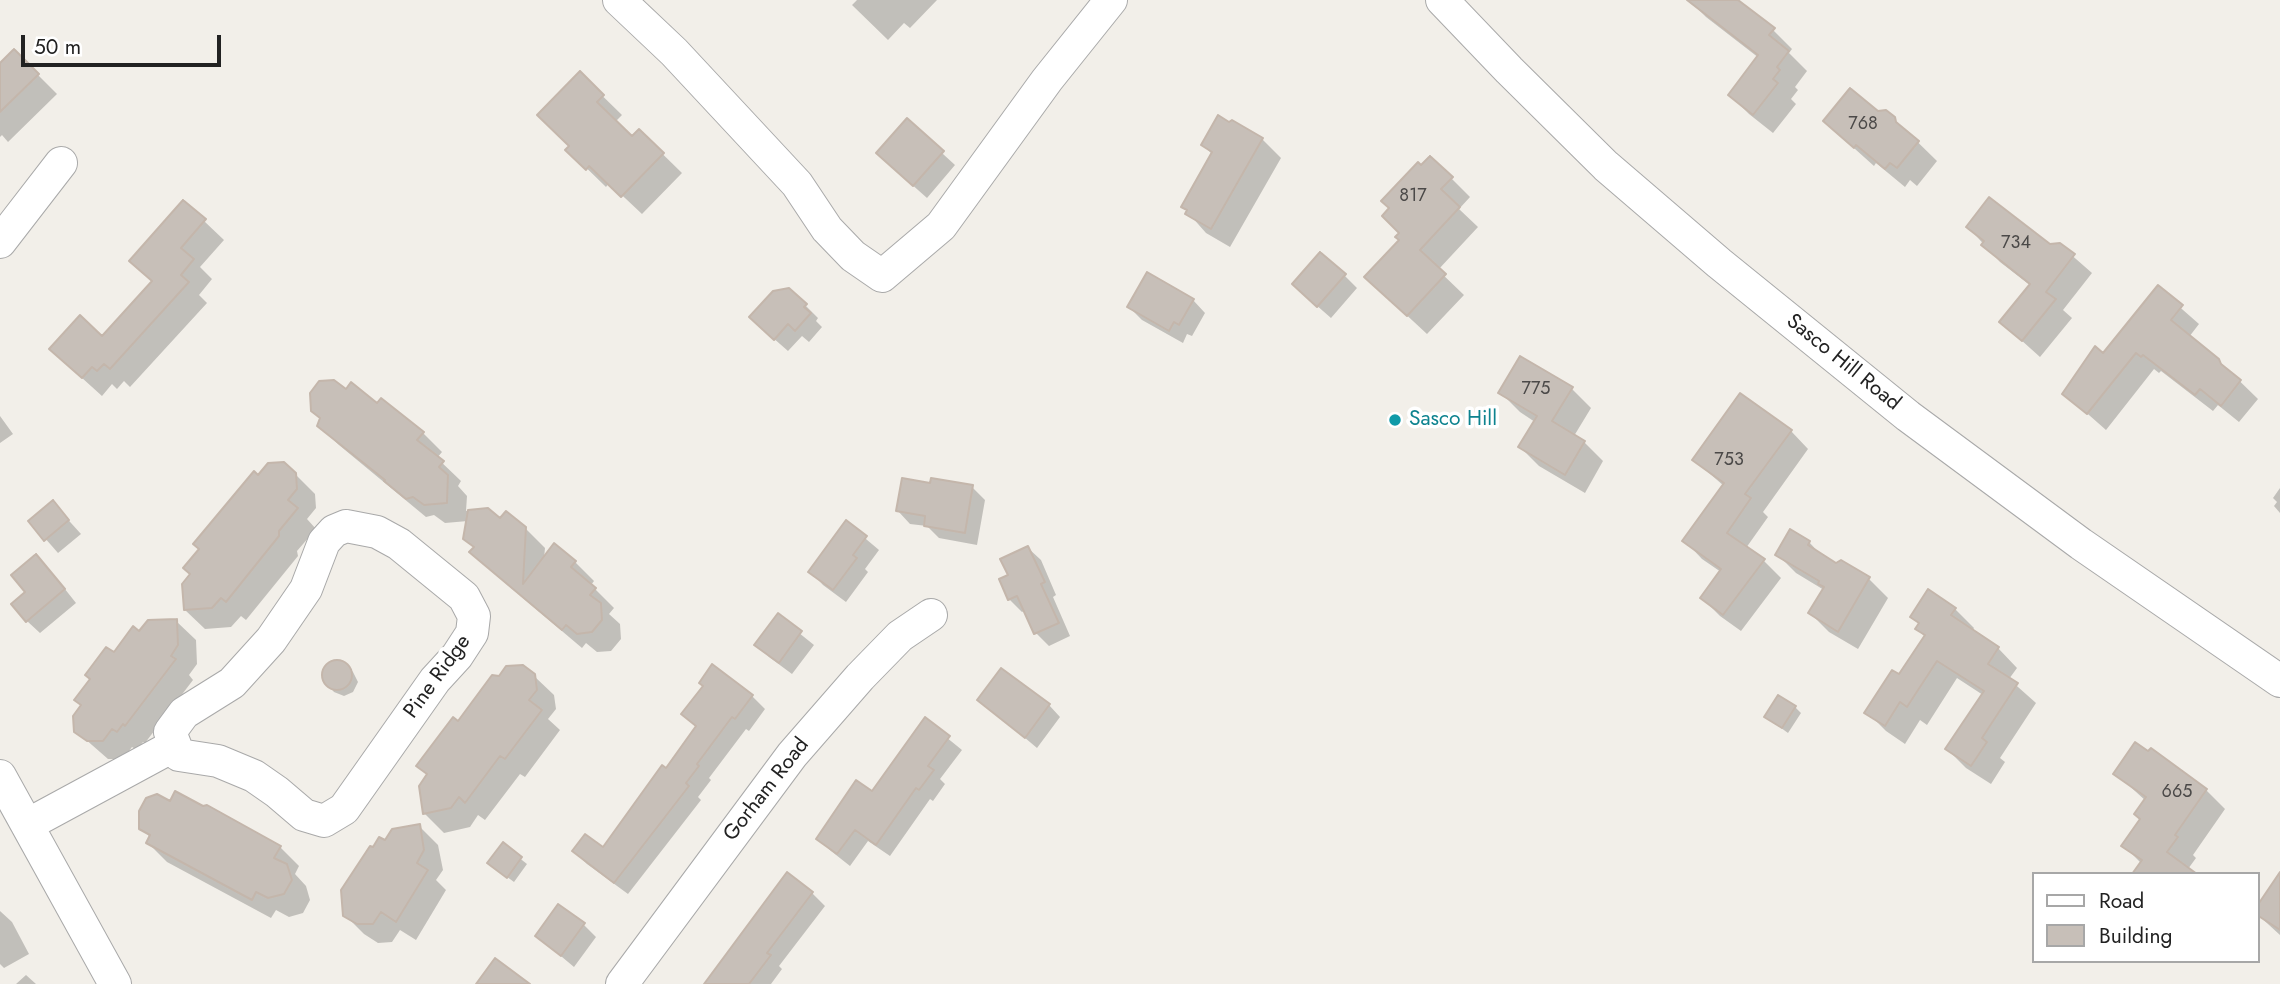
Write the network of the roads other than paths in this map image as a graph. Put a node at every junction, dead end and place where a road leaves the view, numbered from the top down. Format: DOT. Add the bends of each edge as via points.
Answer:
graph roads {
  1 [pos="619,0"];
  2 [pos="1111,0"];
  3 [pos="1442,0"];
  4 [pos="61,163"];
  5 [pos="0,242"];
  6 [pos="931,615"];
  7 [pos="2280,681"];
  8 [pos="175,745"];
  9 [pos="0,776"];
  10 [pos="27,825"];
  11 [pos="115,984"];
  12 [pos="622,984"];
  1 -- 2 [label="street" via="797,184 827,229 853,256 882,276 941,226 1046,80"];
  3 -- 7 [label="street, Sasco Hill Road" via="1606,166 1730,272 1962,456"];
  4 -- 5 [label="street"];
  6 -- 12 [label="street, Gorham Road" via="900,636 792,755"];
  8 -- 8 [label="street, Pine Ridge" via="170,732 184,713 232,683 271,640 306,589 324,542 334,531 346,526 377,532 399,544 464,597 474,615 472,634 457,656 344,809 324,821 304,815 254,776 218,761 179,755"];
  8 -- 10 [label="street"];
  9 -- 10 [label="street"];
  10 -- 11 [label="street"];
}
